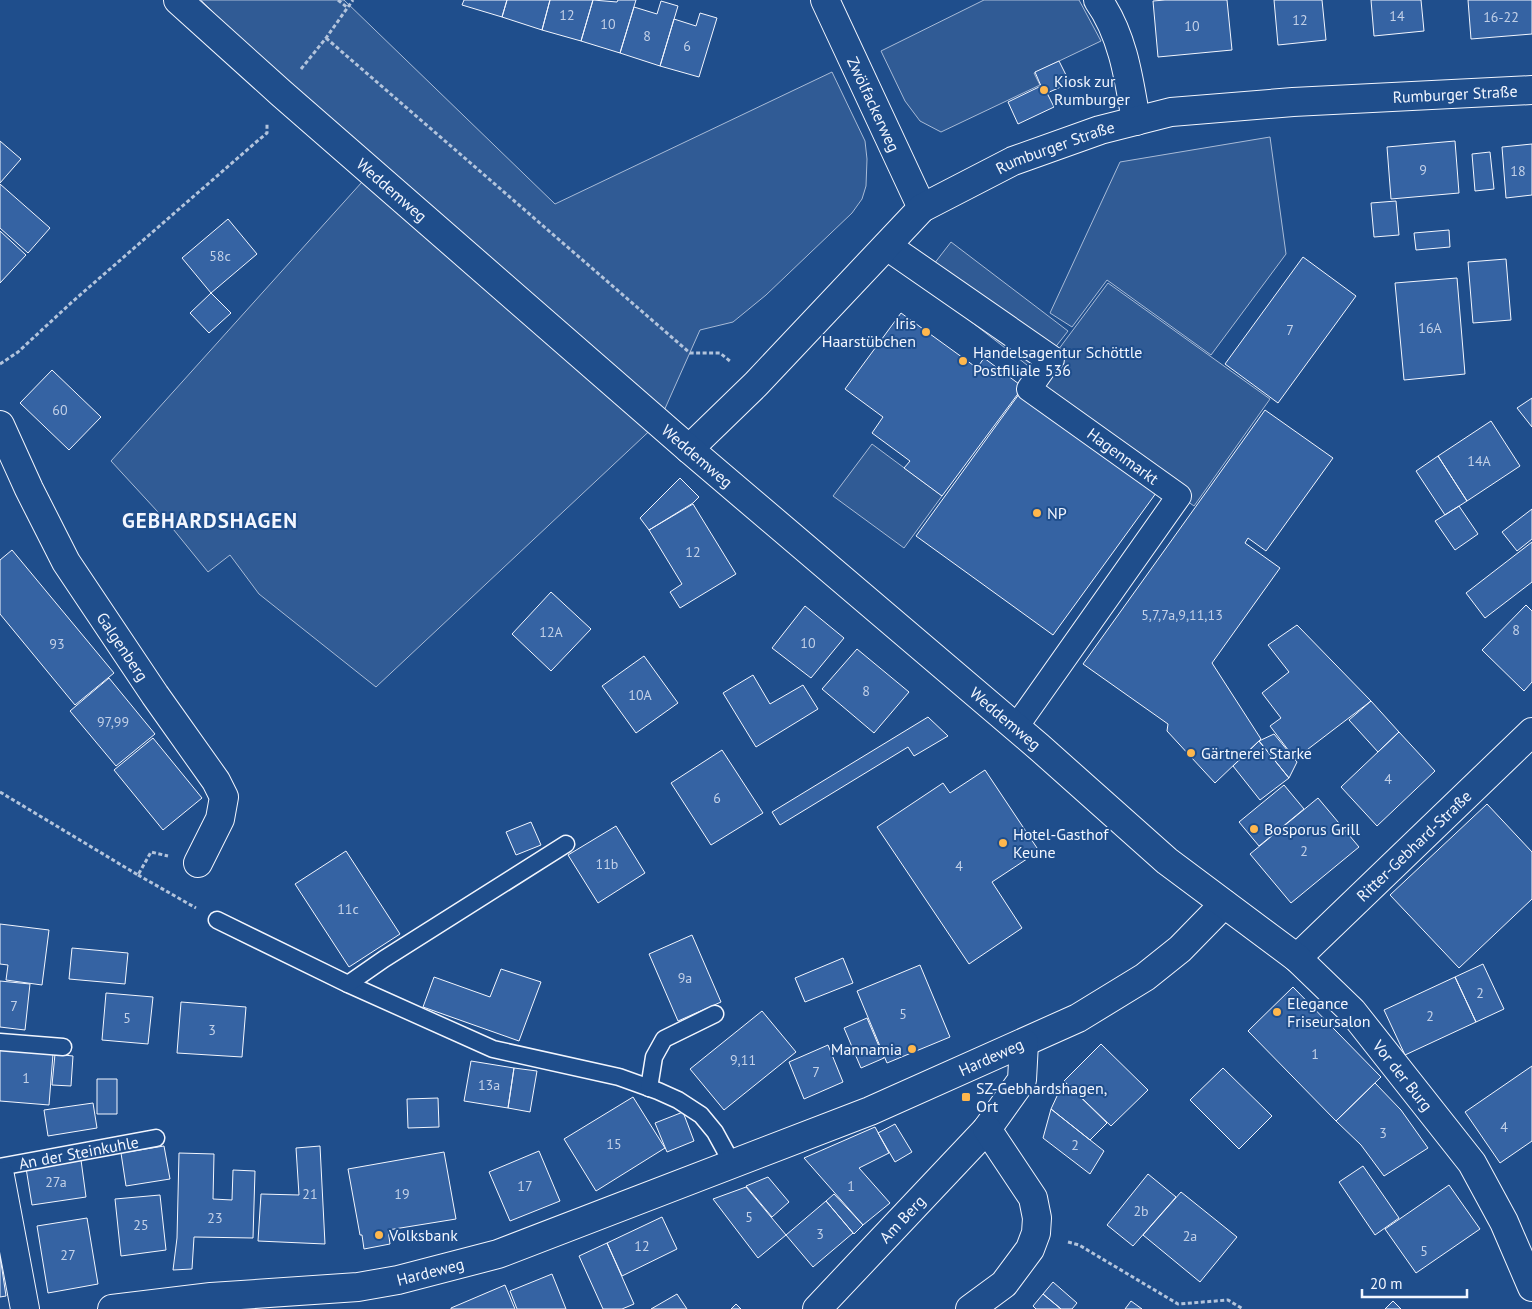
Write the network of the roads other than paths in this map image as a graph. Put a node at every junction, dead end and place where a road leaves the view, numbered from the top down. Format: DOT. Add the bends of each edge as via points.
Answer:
graph roads {
  1 [pos="178,0"];
  2 [pos="825,0"];
  3 [pos="1098,0"];
  4 [pos="1532,90"];
  5 [pos="1136,121"];
  6 [pos="922,208"];
  7 [pos="888,246"];
  8 [pos="1050,359"];
  9 [pos="0,425"];
  10 [pos="689,449"];
  11 [pos="1016,727"];
  12 [pos="1532,732"];
  13 [pos="566,844"];
  14 [pos="198,863"];
  15 [pos="1224,904"];
  16 [pos="217,920"];
  17 [pos="1297,958"];
  18 [pos="348,984"];
  19 [pos="715,1014"];
  20 [pos="0,1042"];
  21 [pos="1024,1043"];
  22 [pos="63,1047"];
  23 [pos="649,1088"];
  24 [pos="987,1129"];
  25 [pos="156,1138"];
  26 [pos="732,1163"];
  27 [pos="0,1167"];
  28 [pos="0,1176"];
  29 [pos="1532,1287"];
  30 [pos="25,1309"];
  31 [pos="112,1309"];
  32 [pos="817,1309"];
  33 [pos="970,1309"];
  1 -- 10 [label="street, Weddemweg"];
  2 -- 6 [label="street, Zwölfackerweg"];
  3 -- 5 [label="street" via="1107,13 1128,72"];
  4 -- 5 [label="street, Rumburger Straße" via="1293,102 1171,112"];
  5 -- 6 [label="street, Rumburger Straße" via="1100,130 1013,161"];
  6 -- 7 [label="street, Rumburger Straße"];
  7 -- 8 [label="street, Hagenmarkt"];
  7 -- 10 [label="street, Rumburger Straße"];
  8 -- 11 [label="street, Hagenmarkt" via="1029,389 1179,496"];
  9 -- 14 [label="street, Galgenberg" via="66,562 224,797 220,819"];
  10 -- 11 [label="street, Weddemweg"];
  11 -- 15 [label="street, Weddemweg" via="1167,861"];
  12 -- 17 [label="street, Ritter-Gebhard-Straße"];
  13 -- 18 [label="lane"];
  15 -- 17 [label="street, Vor der Burg"];
  15 -- 21 [label="street, Hardeweg" via="1180,949 1146,977 1078,1018"];
  16 -- 18 [label="lane"];
  17 -- 29 [label="street, Vor der Burg" via="1352,1011 1472,1163 1504,1222"];
  18 -- 23 [label="lane" via="493,1049 618,1077"];
  19 -- 23 [label="lane" via="664,1039 654,1057"];
  20 -- 22 [label="lane"];
  21 -- 24 [label="street, Am Berg" via="1022,1080"];
  21 -- 26 [label="street, Hardeweg" via="870,1111"];
  23 -- 26 [label="lane" via="678,1100 701,1115 715,1132"];
  24 -- 32 [label="street, Am Berg"];
  24 -- 33 [label="street" via="1033,1198 1036,1233 1030,1249 1004,1284"];
  25 -- 27 [label="lane, An der Steinkuhle"];
  26 -- 31 [label="street, Hardeweg" via="498,1254 446,1269 358,1287 211,1297"];
  28 -- 30 [label="street, An der Steinkuhle"];
}
